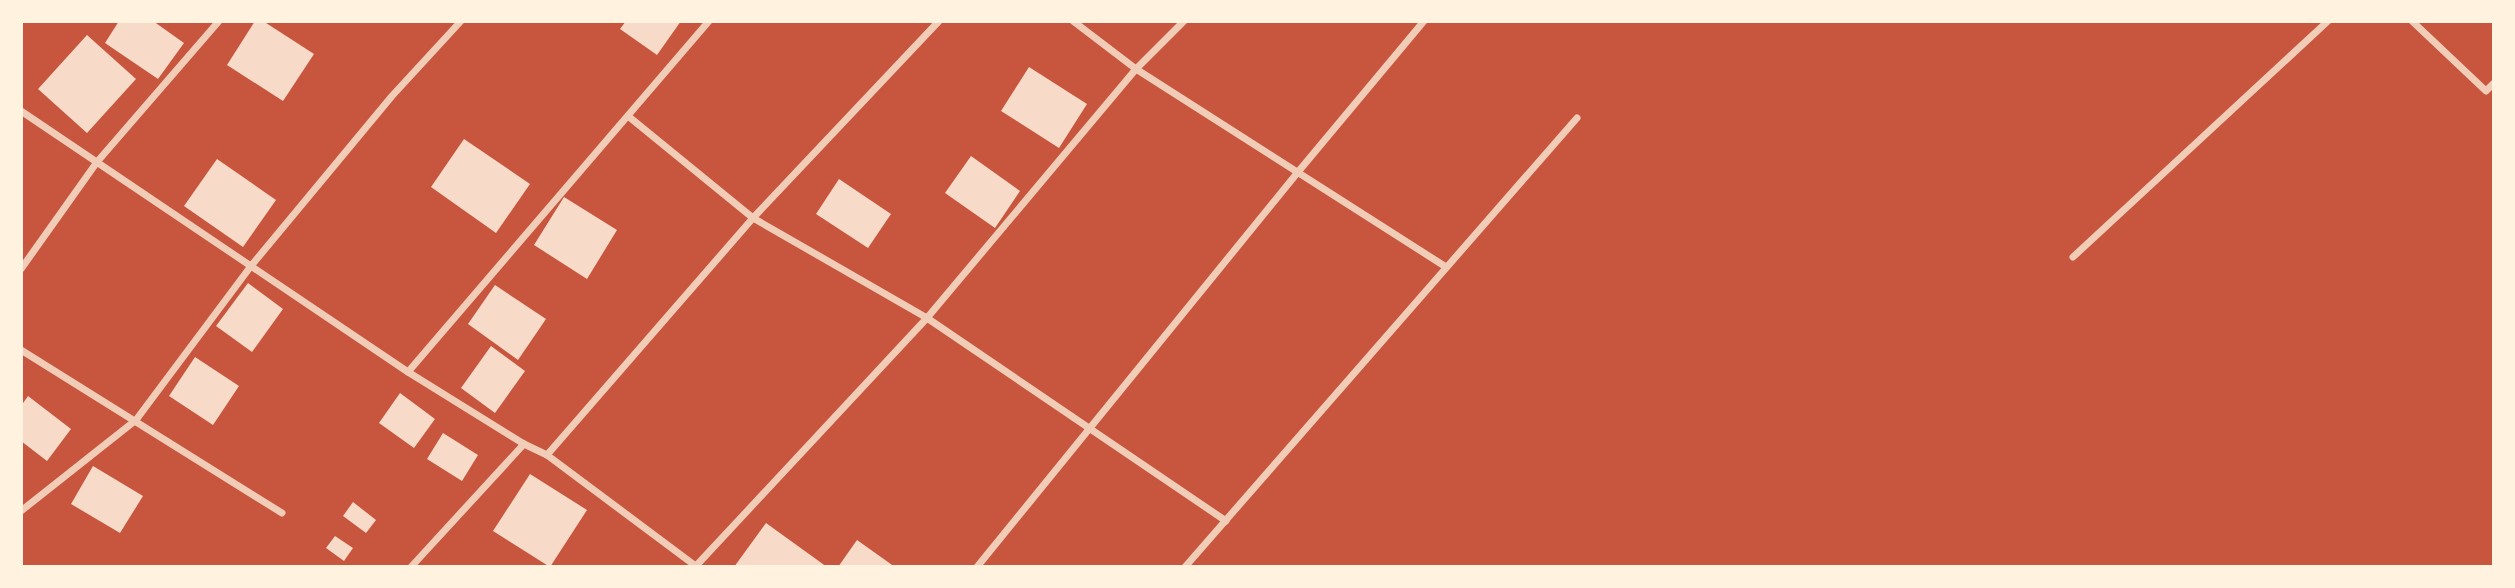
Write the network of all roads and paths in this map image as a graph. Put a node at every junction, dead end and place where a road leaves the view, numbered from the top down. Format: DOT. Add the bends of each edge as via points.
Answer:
graph roads {
  1 [pos="219,21"];
  2 [pos="461,21"];
  3 [pos="709,21"];
  4 [pos="939,21"];
  5 [pos="1073,21"];
  6 [pos="1184,21"];
  7 [pos="1424,21"];
  8 [pos="2328,21"];
  9 [pos="2412,21"];
  10 [pos="1136,69"];
  11 [pos="2494,83"];
  12 [pos="21,111"];
  13 [pos="628,116"];
  14 [pos="1577,118"];
  15 [pos="97,162"];
  16 [pos="1298,172"];
  17 [pos="752,218"];
  18 [pos="2073,257"];
  19 [pos="251,266"];
  20 [pos="1446,267"];
  21 [pos="21,270"];
  22 [pos="928,318"];
  23 [pos="21,350"];
  24 [pos="408,372"];
  25 [pos="136,420"];
  26 [pos="1090,429"];
  27 [pos="524,444"];
  28 [pos="547,455"];
  29 [pos="21,511"];
  30 [pos="282,513"];
  31 [pos="1226,521"];
  32 [pos="411,567"];
  33 [pos="696,567"];
  34 [pos="977,567"];
  35 [pos="1185,567"];
  1 -- 15 [label="street"];
  2 -- 19 [label="street" via="392,96"];
  3 -- 13 [label="street"];
  4 -- 17 [label="street"];
  5 -- 10 [label="street"];
  6 -- 10 [label="street"];
  7 -- 16 [label="street"];
  8 -- 18 [label="street"];
  9 -- 11 [label="street" via="2486,92"];
  10 -- 16 [label="street"];
  10 -- 22 [label="street"];
  12 -- 15 [label="street"];
  13 -- 17 [label="street"];
  13 -- 24 [label="street"];
  14 -- 20 [label="street"];
  15 -- 19 [label="street"];
  15 -- 21 [label="street"];
  16 -- 20 [label="street"];
  16 -- 26 [label="street"];
  17 -- 22 [label="street"];
  17 -- 28 [label="street"];
  19 -- 24 [label="street"];
  19 -- 25 [label="street"];
  20 -- 31 [label="street"];
  22 -- 26 [label="street"];
  22 -- 33 [label="street"];
  23 -- 25 [label="street"];
  24 -- 27 [label="street"];
  25 -- 29 [label="street"];
  25 -- 30 [label="street"];
  26 -- 31 [label="street"];
  26 -- 34 [label="street"];
  27 -- 28 [label="street"];
  27 -- 32 [label="street"];
  28 -- 33 [label="street"];
  31 -- 35 [label="street"];
}
